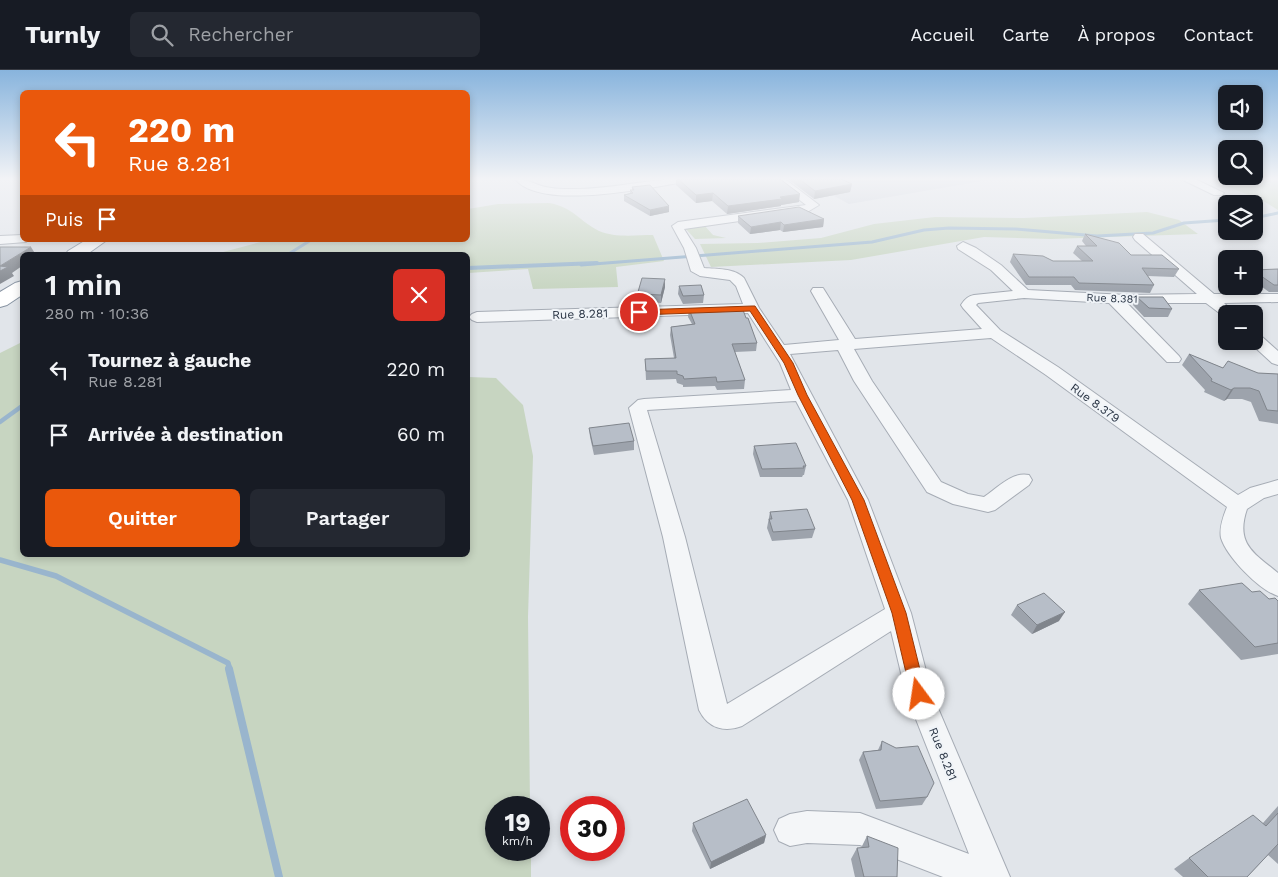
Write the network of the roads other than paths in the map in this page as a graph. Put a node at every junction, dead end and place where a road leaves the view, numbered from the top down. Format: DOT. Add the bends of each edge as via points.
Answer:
graph roads {
  1 [pos="746,217"];
  2 [pos="1138,237"];
  3 [pos="20,239"];
  4 [pos="0,240"];
  5 [pos="95,242"];
  6 [pos="963,246"];
  7 [pos="79,252"];
  8 [pos="20,288"];
  9 [pos="818,291"];
  10 [pos="1024,294"];
  11 [pos="1211,298"];
  12 [pos="1278,298"];
  13 [pos="1114,299"];
  14 [pos="0,301"];
  15 [pos="1218,305"];
  16 [pos="752,308"];
  17 [pos="477,317"];
  18 [pos="994,333"];
  19 [pos="847,346"];
  20 [pos="1263,346"];
  21 [pos="780,350"];
  22 [pos="1173,359"];
  23 [pos="1278,360"];
  24 [pos="802,395"];
  25 [pos="1022,480"];
  26 [pos="1278,487"];
  27 [pos="1238,505"];
  28 [pos="1278,586"];
  29 [pos="899,613"];
  30 [pos="790,830"];
  31 [pos="985,877"];
  32 [pos="994,877"];
  1 -- 16 [label="street" via="678,226 678,230 690,248 696,268 700,272 741,279"];
  2 -- 11 [label="street"];
  3 -- 4 [label="street"];
  5 -- 7 [label="highway"];
  6 -- 10 [label="street" via="989,262"];
  8 -- 14 [label="highway"];
  9 -- 19 [label="street"];
  10 -- 13 [label="street, Rue 8.381"];
  10 -- 18 [label="street, Rue 8.379" via="969,302 970,310"];
  11 -- 12 [label="street, Rue 8.381"];
  11 -- 13 [label="street, Rue 8.381"];
  11 -- 15 [label="street"];
  13 -- 22 [label="street"];
  16 -- 17 [label="street, Rue 8.281"];
  16 -- 21 [label="street, Rue 8.281"];
  18 -- 19 [label="street"];
  18 -- 27 [label="street, Rue 8.379"];
  19 -- 21 [label="street"];
  19 -- 25 [label="street" via="863,381 934,487 953,497 988,505"];
  20 -- 23 [label="street"];
  21 -- 24 [label="street, Rue 8.281"];
  24 -- 29 [label="street, Rue 8.281" via="858,500"];
  24 -- 29 [label="street" via="644,404 638,408 674,537 713,710 722,717 732,717"];
  26 -- 27 [label="street" via="1257,492"];
  27 -- 28 [label="street" via="1232,522 1232,538 1252,564"];
  29 -- 32 [label="street, Rue 8.281" via="919,694"];
  30 -- 31 [label="street" via="807,827 860,829"];
}
